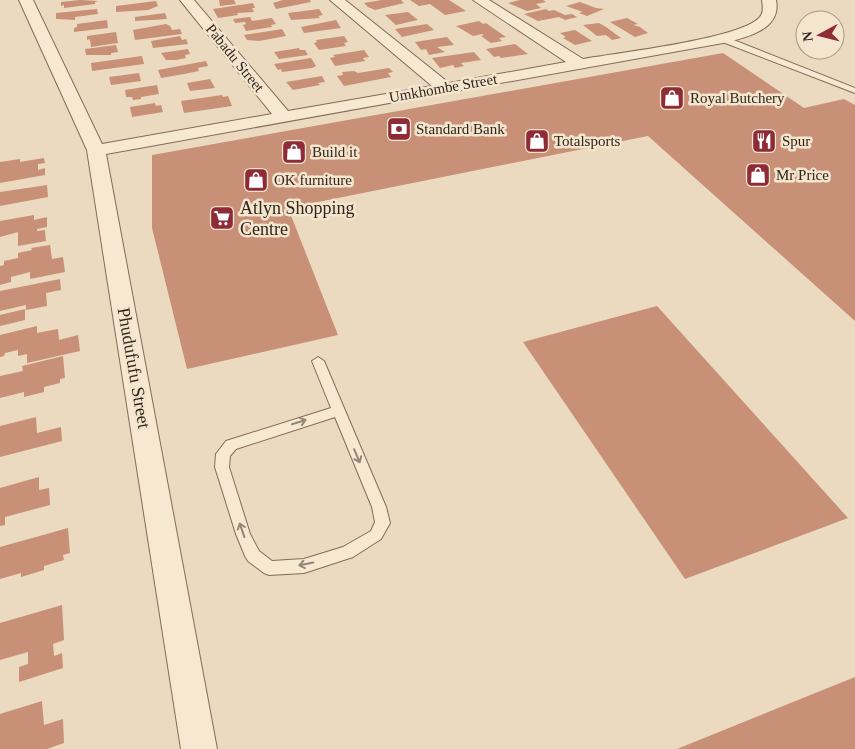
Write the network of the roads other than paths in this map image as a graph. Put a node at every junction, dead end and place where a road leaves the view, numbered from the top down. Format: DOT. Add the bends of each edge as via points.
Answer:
graph roads {
  1 [pos="26,0"];
  2 [pos="187,0"];
  3 [pos="337,0"];
  4 [pos="480,0"];
  5 [pos="769,0"];
  6 [pos="723,39"];
  7 [pos="580,64"];
  8 [pos="444,87"];
  9 [pos="855,91"];
  10 [pos="283,116"];
  11 [pos="96,150"];
  12 [pos="318,361"];
  13 [pos="338,411"];
  14 [pos="198,749"];
  1 -- 11 [label="street, Phudufufu Street"];
  2 -- 10 [label="street, Pabadu Street"];
  3 -- 8 [label="street"];
  4 -- 7 [label="street"];
  5 -- 6 [label="street, Umkhombe Street" via="769,14 764,22"];
  6 -- 7 [label="street, Umkhombe Street"];
  6 -- 9 [label="lane"];
  7 -- 8 [label="street, Umkhombe Street"];
  8 -- 10 [label="street, Umkhombe Street"];
  10 -- 11 [label="street, Umkhombe Street"];
  11 -- 14 [label="street, Phudufufu Street"];
  12 -- 13 [label="lane"];
  13 -- 13 [label="lane, one-way" via="379,507 382,523 376,535 348,552 304,566 269,568 253,556 243,534 222,467 223,454 231,445"];
}
